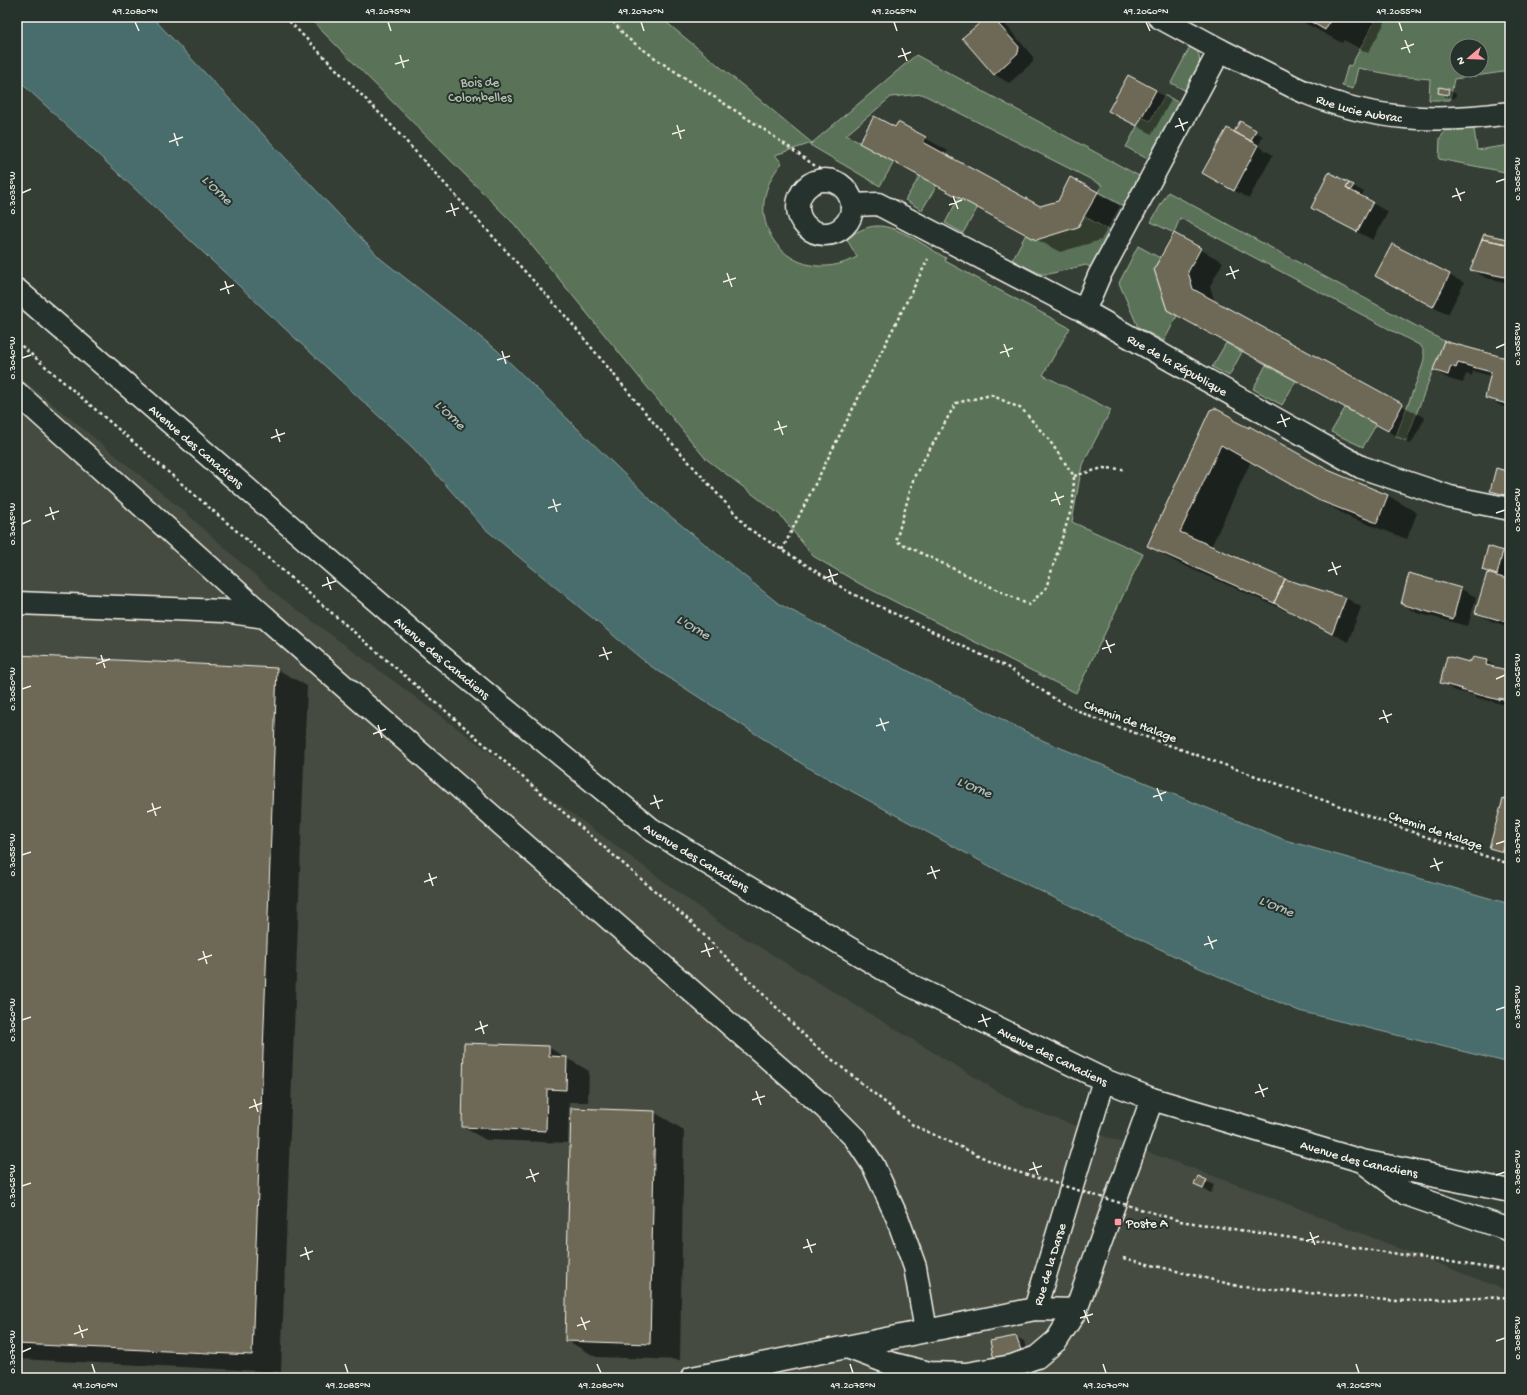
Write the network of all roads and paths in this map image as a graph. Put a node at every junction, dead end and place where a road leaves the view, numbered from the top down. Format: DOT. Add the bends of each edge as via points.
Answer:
graph roads {
  1 [pos="285,17"];
  2 [pos="609,17"];
  3 [pos="1159,17"];
  4 [pos="1220,50"];
  5 [pos="1510,113"];
  6 [pos="839,184"];
  7 [pos="852,205"];
  8 [pos="940,236"];
  9 [pos="17,290"];
  10 [pos="1084,311"];
  11 [pos="17,342"];
  12 [pos="17,393"];
  13 [pos="1123,469"];
  14 [pos="1074,476"];
  15 [pos="1510,509"];
  16 [pos="782,550"];
  17 [pos="17,603"];
  18 [pos="266,617"];
  19 [pos="1510,864"];
  20 [pos="1104,1080"];
  21 [pos="1152,1099"];
  22 [pos="1362,1161"];
  23 [pos="1510,1191"];
  24 [pos="1510,1230"];
  25 [pos="1097,1252"];
  26 [pos="1510,1271"];
  27 [pos="1510,1298"];
  28 [pos="1035,1309"];
  29 [pos="1076,1310"];
  30 [pos="926,1331"];
  31 [pos="847,1347"];
  32 [pos="692,1378"];
  1 -- 16 [label="path, Chemin de Halage" via="392,126 562,312 654,423 749,529"];
  2 -- 6 [label="path" via="627,38 762,128"];
  3 -- 4 [label="street, Rue Lucie Aubrac"];
  4 -- 5 [label="street, Rue Lucie Aubrac" via="1306,93 1344,107 1430,120"];
  4 -- 10 [label="street" via="1099,276"];
  6 -- 7 [label="street" via="846,189"];
  6 -- 7 [label="street" via="831,180 822,180 807,187 798,202 801,220 815,232 833,233 842,229 848,222 852,214"];
  7 -- 8 [label="street, Rue de la République" via="878,204"];
  8 -- 10 [label="street, Rue de la République"];
  8 -- 16 [label="path"];
  9 -- 20 [label="street, Avenue des Canadiens" via="437,653 652,829 910,985"];
  10 -- 15 [label="street, Rue de la République" via="1361,467 1450,497"];
  11 -- 26 [label="path, bridge" via="690,922 814,1044 913,1125 1008,1169 1180,1221"];
  12 -- 18 [label="street"];
  13 -- 14 [label="path" via="1103,468"];
  14 -- 14 [label="path" via="1073,504 1046,588 1029,605 896,541 914,477 956,403 991,395 1022,409 1049,440"];
  16 -- 19 [label="path, Chemin de Halage" via="849,592 1007,667 1055,699 1093,718 1435,840"];
  17 -- 18 [label="street" via="223,610"];
  18 -- 30 [label="street" via="824,1107 854,1138 873,1165 899,1224 915,1267"];
  20 -- 21 [label="street, Avenue des Canadiens"];
  20 -- 28 [label="street, Rue de la Darse"];
  21 -- 22 [label="street, Avenue des Canadiens"];
  21 -- 25 [label="street"];
  22 -- 23 [label="street, Avenue des Canadiens"];
  22 -- 24 [label="street" via="1406,1194"];
  25 -- 27 [label="path" via="1242,1287 1397,1301"];
  25 -- 29 [label="street"];
  28 -- 29 [label="street, Rue de la Darse"];
  28 -- 30 [label="street"];
  29 -- 31 [label="street" via="1058,1340 1037,1356 1012,1366 966,1374 929,1373 889,1363"];
  30 -- 31 [label="street"];
  31 -- 32 [label="street"];
}
